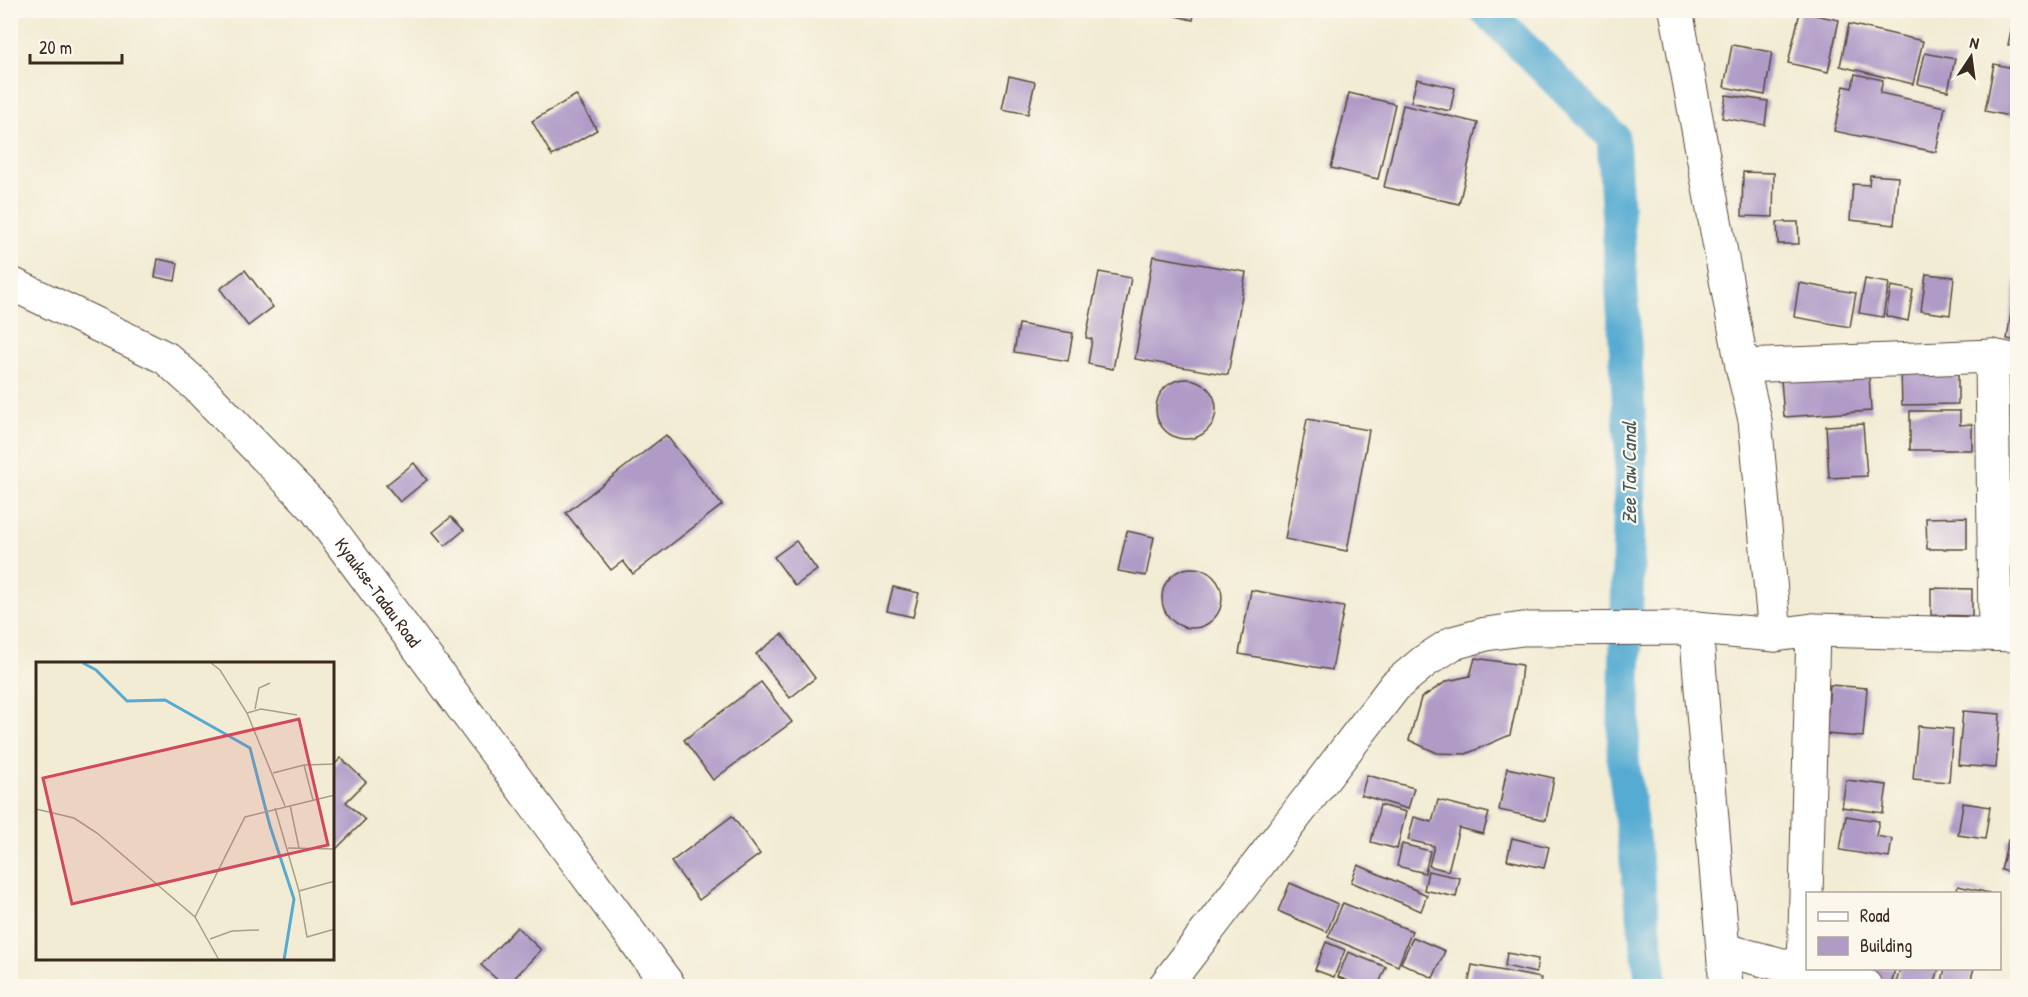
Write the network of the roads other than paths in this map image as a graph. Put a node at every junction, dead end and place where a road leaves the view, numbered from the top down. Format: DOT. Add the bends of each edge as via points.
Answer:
graph roads {
  1 [pos="1676,10"];
  2 [pos="10,283"];
  3 [pos="2005,358"];
  4 [pos="1742,366"];
  5 [pos="1696,628"];
  6 [pos="1813,630"];
  7 [pos="2006,634"];
  8 [pos="1775,635"];
  9 [pos="1806,892"];
  10 [pos="1806,894"];
  11 [pos="1724,950"];
  12 [pos="1804,970"];
  13 [pos="669,987"];
  14 [pos="1165,987"];
  15 [pos="1726,987"];
  16 [pos="1865,987"];
  1 -- 4 [label="street"];
  2 -- 13 [label="street, Kyaukse-Tadau Road" via="166,358 315,508"];
  3 -- 4 [label="street"];
  3 -- 7 [label="street"];
  4 -- 8 [label="street" via="1755,420"];
  5 -- 8 [label="street"];
  5 -- 11 [label="street"];
  5 -- 14 [label="street" via="1522,629 1453,643 1425,661 1395,686"];
  6 -- 7 [label="street"];
  6 -- 8 [label="street"];
  6 -- 9 [label="street"];
  10 -- 12 [label="street"];
  11 -- 12 [label="street"];
  11 -- 15 [label="street"];
  12 -- 16 [label="street"];
}
